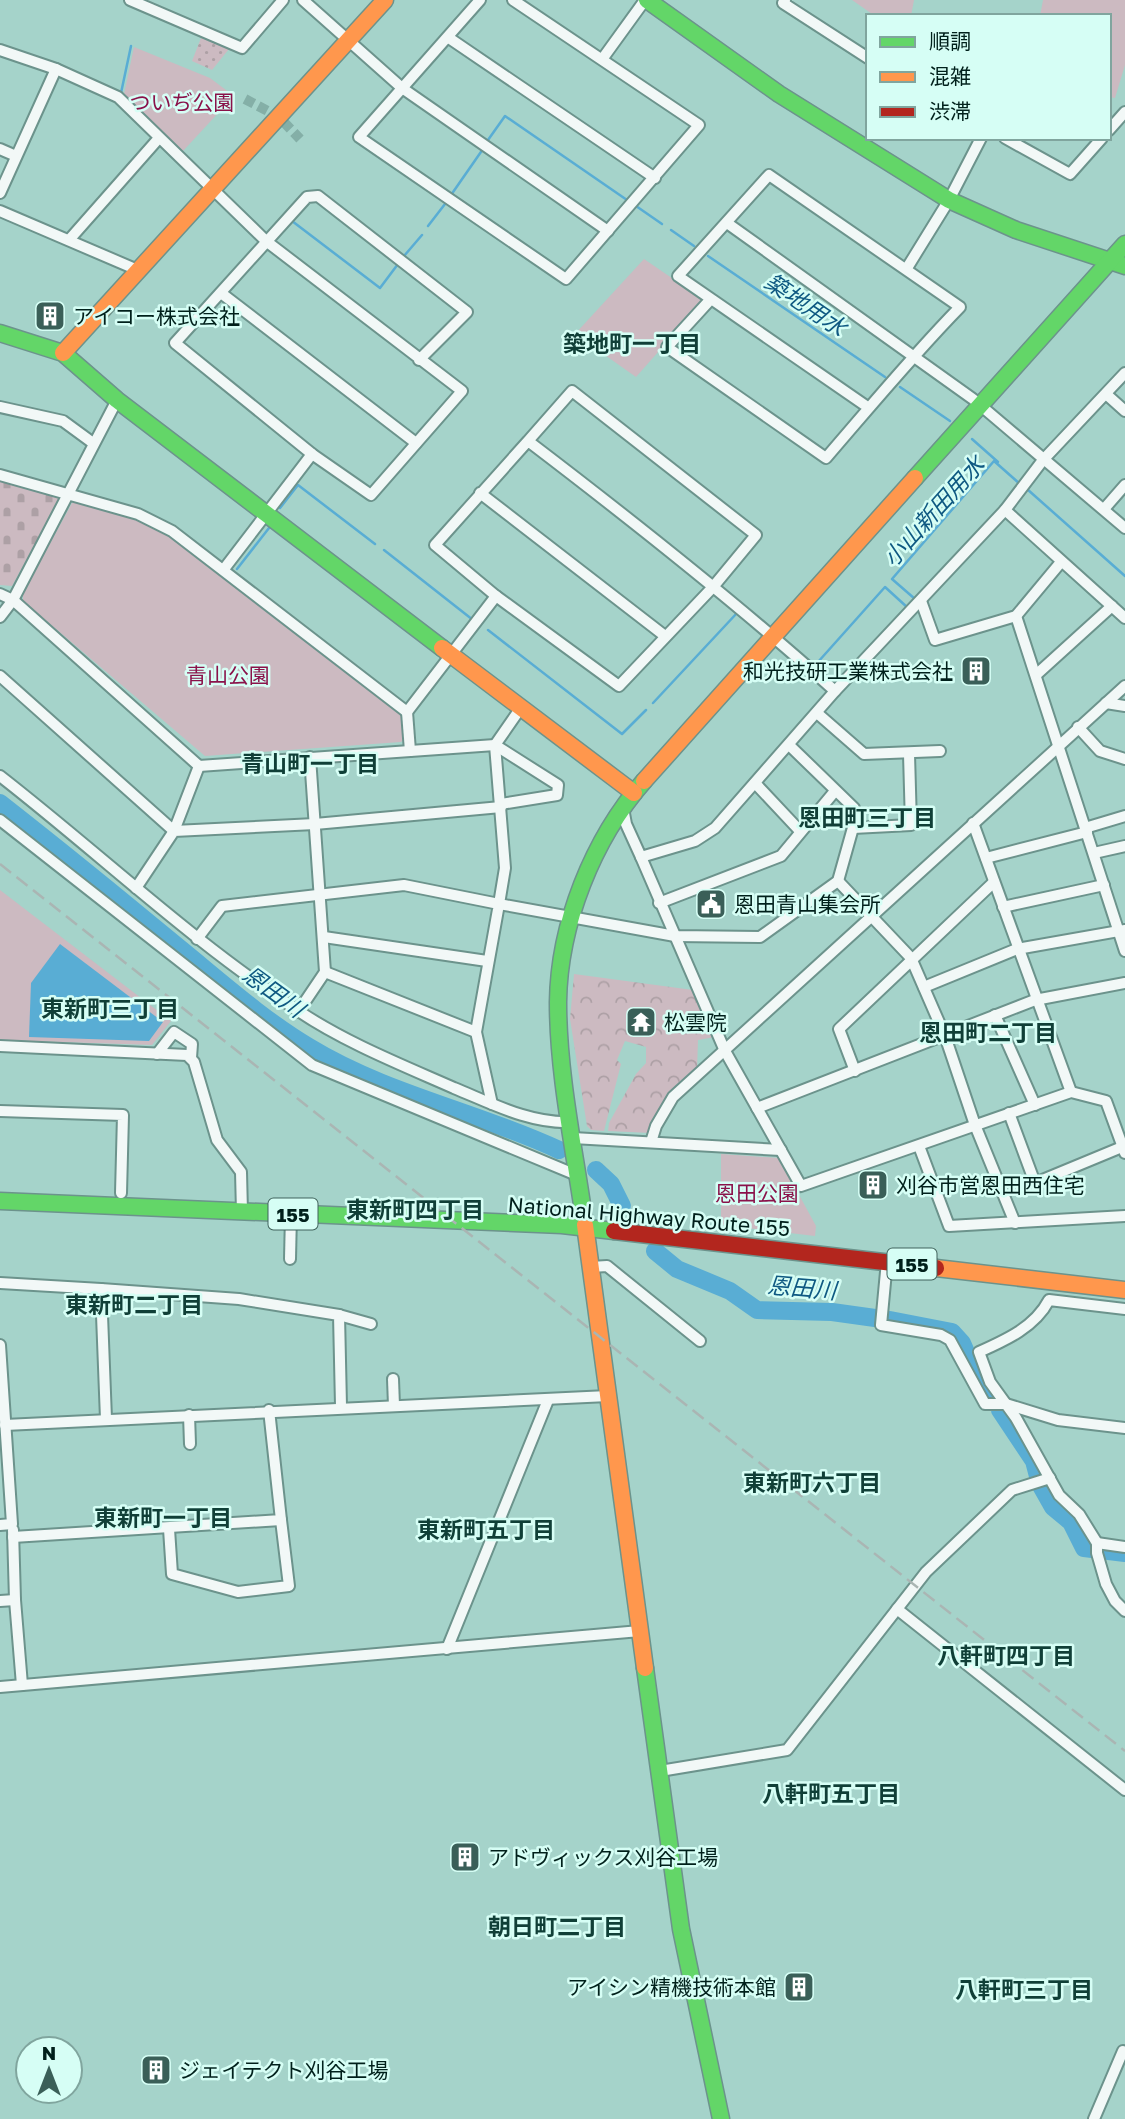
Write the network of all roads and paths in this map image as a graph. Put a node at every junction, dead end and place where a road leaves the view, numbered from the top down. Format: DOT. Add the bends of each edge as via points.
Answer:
graph roads {
  1 [pos="130,0"];
  2 [pos="283,0"];
  3 [pos="303,0"];
  4 [pos="385,0"];
  5 [pos="481,0"];
  6 [pos="513,0"];
  7 [pos="646,0"];
  8 [pos="783,1"];
  9 [pos="449,38"];
  10 [pos="349,41"];
  11 [pos="0,50"];
  12 [pos="866,57"];
  13 [pos="603,58"];
  14 [pos="56,69"];
  15 [pos="402,88"];
  16 [pos="1125,112"];
  17 [pos="1111,128"];
  18 [pos="159,138"];
  19 [pos="980,140"];
  20 [pos="1009,140"];
  21 [pos="1100,140"];
  22 [pos="0,149"];
  23 [pos="16,156"];
  24 [pos="655,178"];
  25 [pos="213,191"];
  26 [pos="0,193"];
  27 [pos="949,200"];
  28 [pos="0,211"];
  29 [pos="727,223"];
  30 [pos="608,231"];
  31 [pos="69,240"];
  32 [pos="266,241"];
  33 [pos="1125,244"];
  34 [pos="1117,264"];
  35 [pos="907,268"];
  36 [pos="140,271"];
  37 [pos="221,293"];
  38 [pos="710,300"];
  39 [pos="0,333"];
  40 [pos="63,354"];
  41 [pos="912,356"];
  42 [pos="419,360"];
  43 [pos="1125,373"];
  44 [pos="1106,394"];
  45 [pos="117,400"];
  46 [pos="979,405"];
  47 [pos="0,407"];
  48 [pos="869,408"];
  49 [pos="1125,411"];
  50 [pos="527,442"];
  51 [pos="93,443"];
  52 [pos="416,443"];
  53 [pos="312,454"];
  54 [pos="1043,460"];
  55 [pos="0,475"];
  56 [pos="1125,485"];
  57 [pos="480,493"];
  58 [pos="66,495"];
  59 [pos="1104,509"];
  60 [pos="1005,510"];
  61 [pos="265,514"];
  62 [pos="1125,528"];
  63 [pos="1061,562"];
  64 [pos="224,569"];
  65 [pos="713,587"];
  66 [pos="0,594"];
  67 [pos="496,596"];
  68 [pos="13,600"];
  69 [pos="921,601"];
  70 [pos="1112,606"];
  71 [pos="1017,615"];
  72 [pos="0,617"];
  73 [pos="1125,618"];
  74 [pos="665,636"];
  75 [pos="773,637"];
  76 [pos="450,657"];
  77 [pos="1037,674"];
  78 [pos="0,676"];
  79 [pos="1125,686"];
  80 [pos="835,691"];
  81 [pos="1106,703"];
  82 [pos="1125,706"];
  83 [pos="520,709"];
  84 [pos="407,712"];
  85 [pos="817,713"];
  86 [pos="1078,727"];
  87 [pos="1058,744"];
  88 [pos="495,745"];
  89 [pos="789,745"];
  90 [pos="410,751"];
  91 [pos="940,751"];
  92 [pos="909,754"];
  93 [pos="310,757"];
  94 [pos="1125,759"];
  95 [pos="200,765"];
  96 [pos="0,776"];
  97 [pos="755,783"];
  98 [pos="835,791"];
  99 [pos="634,793"];
  100 [pos="501,806"];
  101 [pos="623,808"];
  102 [pos="1125,816"];
  103 [pos="0,820"];
  104 [pos="973,823"];
  105 [pos="315,824"];
  106 [pos="853,828"];
  107 [pos="1086,830"];
  108 [pos="174,831"];
  109 [pos="800,831"];
  110 [pos="1125,846"];
  111 [pos="1094,853"];
  112 [pos="641,857"];
  113 [pos="986,858"];
  114 [pos="838,881"];
  115 [pos="994,883"];
  116 [pos="1104,885"];
  117 [pos="136,888"];
  118 [pos="320,894"];
  119 [pos="659,903"];
  120 [pos="499,904"];
  121 [pos="1003,907"];
  122 [pos="571,916"];
  123 [pos="871,917"];
  124 [pos="1123,931"];
  125 [pos="675,936"];
  126 [pos="324,937"];
  127 [pos="197,939"];
  128 [pos="1017,949"];
  129 [pos="1125,951"];
  130 [pos="911,958"];
  131 [pos="487,961"];
  132 [pos="325,972"];
  133 [pos="1125,983"];
  134 [pos="924,987"];
  135 [pos="1035,1000"];
  136 [pos="298,1012"];
  137 [pos="995,1015"];
  138 [pos="476,1031"];
  139 [pos="945,1036"];
  140 [pos="0,1046"];
  141 [pos="725,1051"];
  142 [pos="157,1054"];
  143 [pos="191,1058"];
  144 [pos="855,1071"];
  145 [pos="1071,1091"];
  146 [pos="492,1104"];
  147 [pos="1035,1105"];
  148 [pos="757,1108"];
  149 [pos="0,1111"];
  150 [pos="1009,1113"];
  151 [pos="975,1125"];
  152 [pos="572,1130"];
  153 [pos="652,1142"];
  154 [pos="919,1146"];
  155 [pos="781,1150"];
  156 [pos="1124,1150"];
  157 [pos="579,1176"];
  158 [pos="121,1193"];
  159 [pos="0,1201"];
  160 [pos="242,1212"];
  161 [pos="292,1214"];
  162 [pos="1125,1216"];
  163 [pos="1015,1223"];
  164 [pos="585,1228"];
  165 [pos="290,1259"];
  166 [pos="887,1261"];
  167 [pos="591,1267"];
  168 [pos="0,1283"];
  169 [pos="101,1289"];
  170 [pos="1125,1290"];
  171 [pos="1125,1309"];
  172 [pos="339,1315"];
  173 [pos="371,1324"];
  174 [pos="700,1341"];
  175 [pos="0,1345"];
  176 [pos="393,1379"];
  177 [pos="608,1396"];
  178 [pos="548,1400"];
  179 [pos="1006,1404"];
  180 [pos="341,1406"];
  181 [pos="394,1406"];
  182 [pos="269,1410"];
  183 [pos="189,1415"];
  184 [pos="106,1419"];
  185 [pos="5,1425"];
  186 [pos="1125,1429"];
  187 [pos="190,1444"];
  188 [pos="1050,1478"];
  189 [pos="281,1520"];
  190 [pos="12,1524"];
  191 [pos="0,1525"];
  192 [pos="169,1530"];
  193 [pos="13,1537"];
  194 [pos="1097,1547"];
  195 [pos="1125,1547"];
  196 [pos="15,1600"];
  197 [pos="0,1601"];
  198 [pos="897,1609"];
  199 [pos="1125,1611"];
  200 [pos="640,1631"];
  201 [pos="447,1649"];
  202 [pos="22,1685"];
  203 [pos="0,1686"];
  204 [pos="660,1771"];
  205 [pos="1125,1790"];
  206 [pos="1124,2050"];
  207 [pos="721,2119"];
  208 [pos="1094,2119"];
  1 -- 2 [label="street" via="242,48"];
  3 -- 10 [label="street"];
  4 -- 10 [label="main road"];
  5 -- 9 [label="street"];
  6 -- 13 [label="street"];
  7 -- 13 [label="street"];
  7 -- 27 [label="main road" via="779,94"];
  8 -- 12 [label="street"];
  9 -- 15 [label="street"];
  9 -- 24 [label="street"];
  10 -- 15 [label="street"];
  10 -- 25 [label="main road"];
  11 -- 14 [label="street"];
  13 -- 24 [label="street" via="699,125"];
  14 -- 18 [label="street" via="118,97"];
  14 -- 23 [label="street"];
  15 -- 30 [label="street"];
  15 -- 30 [label="street" via="359,137 566,279"];
  16 -- 17 [label="street"];
  18 -- 25 [label="street"];
  18 -- 31 [label="street"];
  19 -- 27 [label="street"];
  20 -- 21 [label="street" via="1070,174"];
  22 -- 23 [label="street"];
  23 -- 26 [label="street"];
  24 -- 30 [label="street"];
  25 -- 32 [label="street"];
  25 -- 36 [label="main road"];
  27 -- 34 [label="main road" via="1016,230"];
  27 -- 35 [label="street"];
  28 -- 31 [label="street"];
  29 -- 35 [label="street" via="769,175"];
  29 -- 38 [label="street" via="678,276"];
  29 -- 41 [label="street"];
  31 -- 36 [label="street"];
  32 -- 37 [label="street"];
  32 -- 42 [label="street"];
  32 -- 42 [label="street" via="307,197 318,196 467,312"];
  33 -- 34 [label="main road"];
  34 -- 46 [label="main road"];
  35 -- 41 [label="street" via="960,307"];
  36 -- 40 [label="main road"];
  37 -- 52 [label="street"];
  37 -- 53 [label="street" via="175,344"];
  38 -- 48 [label="street"];
  38 -- 48 [label="street" via="667,347 826,458"];
  39 -- 40 [label="main road"];
  40 -- 45 [label="main road"];
  41 -- 46 [label="street"];
  41 -- 48 [label="street"];
  42 -- 52 [label="street" via="462,391"];
  43 -- 44 [label="street"];
  44 -- 49 [label="street"];
  44 -- 54 [label="street"];
  45 -- 51 [label="street"];
  45 -- 61 [label="main road"];
  46 -- 54 [label="street"];
  46 -- 75 [label="main road"];
  47 -- 51 [label="street" via="63,421"];
  50 -- 57 [label="street"];
  50 -- 65 [label="street"];
  50 -- 65 [label="street" via="572,391 662,459 756,535"];
  51 -- 58 [label="street"];
  52 -- 53 [label="street" via="371,495"];
  53 -- 61 [label="street"];
  54 -- 59 [label="street"];
  54 -- 60 [label="street"];
  55 -- 58 [label="street"];
  56 -- 59 [label="street"];
  57 -- 67 [label="street" via="435,545"];
  57 -- 74 [label="street"];
  58 -- 64 [label="street" via="138,514 172,531"];
  58 -- 68 [label="street"];
  59 -- 62 [label="street"];
  60 -- 63 [label="street"];
  60 -- 69 [label="street"];
  61 -- 64 [label="street"];
  61 -- 76 [label="main road" via="420,629"];
  63 -- 70 [label="street"];
  63 -- 71 [label="street"];
  64 -- 84 [label="street"];
  65 -- 74 [label="street"];
  65 -- 75 [label="street"];
  66 -- 68 [label="street"];
  67 -- 74 [label="street" via="619,686"];
  67 -- 76 [label="street"];
  68 -- 72 [label="street"];
  68 -- 95 [label="street"];
  69 -- 71 [label="street" via="935,640"];
  69 -- 80 [label="street"];
  70 -- 73 [label="street"];
  70 -- 77 [label="street"];
  71 -- 77 [label="street"];
  75 -- 80 [label="street"];
  75 -- 99 [label="main road"];
  76 -- 83 [label="main road"];
  76 -- 84 [label="street"];
  77 -- 87 [label="street"];
  78 -- 108 [label="street"];
  79 -- 81 [label="street"];
  80 -- 85 [label="street"];
  81 -- 82 [label="street"];
  81 -- 86 [label="street"];
  83 -- 88 [label="street"];
  83 -- 99 [label="main road"];
  84 -- 90 [label="street"];
  85 -- 89 [label="street"];
  85 -- 92 [label="street" via="864,754"];
  86 -- 87 [label="street"];
  86 -- 94 [label="street" via="1100,751"];
  87 -- 104 [label="street"];
  87 -- 107 [label="street"];
  88 -- 90 [label="street"];
  88 -- 100 [label="street"];
  88 -- 100 [label="street" via="558,785 557,795"];
  89 -- 97 [label="street"];
  89 -- 98 [label="street"];
  90 -- 93 [label="street"];
  91 -- 92 [label="street"];
  92 -- 106 [label="street" via="911,825"];
  93 -- 95 [label="street"];
  93 -- 105 [label="street"];
  95 -- 108 [label="street"];
  96 -- 117 [label="street"];
  97 -- 109 [label="street"];
  97 -- 112 [label="street" via="706,835"];
  98 -- 106 [label="street" via="854,808"];
  98 -- 109 [label="street"];
  99 -- 101 [label="main road"];
  100 -- 105 [label="street"];
  100 -- 120 [label="street" via="505,868"];
  101 -- 112 [label="street"];
  101 -- 122 [label="main road" via="598,845"];
  102 -- 107 [label="street"];
  103 -- 157 [label="street" via="312,1065"];
  104 -- 113 [label="street"];
  104 -- 123 [label="street"];
  105 -- 108 [label="street"];
  105 -- 118 [label="street"];
  106 -- 114 [label="street"];
  107 -- 111 [label="street"];
  107 -- 113 [label="street"];
  108 -- 117 [label="street"];
  109 -- 119 [label="street" via="781,856"];
  110 -- 111 [label="street"];
  111 -- 116 [label="street"];
  112 -- 119 [label="street"];
  113 -- 115 [label="street"];
  114 -- 123 [label="street"];
  114 -- 125 [label="street" via="760,937"];
  115 -- 121 [label="street"];
  115 -- 130 [label="street"];
  116 -- 121 [label="street"];
  116 -- 124 [label="street"];
  117 -- 127 [label="street"];
  118 -- 120 [label="street" via="404,885"];
  118 -- 126 [label="street"];
  118 -- 127 [label="street" via="222,906"];
  119 -- 125 [label="street"];
  120 -- 122 [label="street"];
  120 -- 131 [label="street"];
  121 -- 128 [label="street"];
  122 -- 125 [label="street"];
  122 -- 152 [label="main road" via="559,1010"];
  123 -- 130 [label="street"];
  123 -- 141 [label="street"];
  124 -- 128 [label="street"];
  124 -- 129 [label="street"];
  125 -- 141 [label="street"];
  126 -- 131 [label="street"];
  126 -- 132 [label="street"];
  127 -- 136 [label="street"];
  128 -- 134 [label="street"];
  128 -- 135 [label="street"];
  130 -- 134 [label="street"];
  130 -- 144 [label="street" via="839,1029"];
  131 -- 138 [label="street"];
  132 -- 136 [label="street"];
  132 -- 138 [label="street"];
  133 -- 135 [label="street"];
  134 -- 139 [label="street"];
  135 -- 137 [label="street"];
  135 -- 145 [label="street"];
  136 -- 146 [label="street"];
  137 -- 139 [label="street"];
  137 -- 147 [label="street"];
  138 -- 146 [label="street"];
  139 -- 144 [label="street"];
  139 -- 151 [label="street"];
  140 -- 142 [label="street"];
  141 -- 148 [label="street"];
  141 -- 153 [label="street" via="673,1097"];
  142 -- 143 [label="street"];
  142 -- 143 [label="street" via="174,1032 192,1044"];
  143 -- 160 [label="street" via="217,1140 241,1172"];
  144 -- 148 [label="street"];
  145 -- 147 [label="street"];
  145 -- 156 [label="street" via="1106,1101"];
  146 -- 152 [label="street"];
  147 -- 150 [label="street"];
  148 -- 155 [label="street"];
  149 -- 158 [label="street" via="123,1115"];
  150 -- 151 [label="street"];
  150 -- 156 [label="street" via="1035,1183"];
  151 -- 154 [label="street"];
  151 -- 163 [label="street"];
  152 -- 153 [label="street"];
  152 -- 157 [label="main road"];
  153 -- 155 [label="street"];
  154 -- 155 [label="street" via="801,1186"];
  154 -- 163 [label="street" via="949,1226"];
  157 -- 164 [label="main road"];
  159 -- 160 [label="main road, National Highway Route 155 / 155"];
  160 -- 161 [label="main road, National Highway Route 155 / 155"];
  161 -- 164 [label="main road, National Highway Route 155 / 155"];
  161 -- 165 [label="street"];
  162 -- 163 [label="street"];
  164 -- 166 [label="main road, National Highway Route 155 / 155"];
  164 -- 167 [label="main road"];
  166 -- 170 [label="main road, National Highway Route 155 / 155"];
  166 -- 179 [label="street" via="881,1325 950,1340 985,1404"];
  167 -- 174 [label="street" via="607,1266"];
  167 -- 177 [label="main road"];
  168 -- 169 [label="street"];
  169 -- 172 [label="street" via="239,1299"];
  169 -- 184 [label="street"];
  171 -- 179 [label="street" via="1049,1300 1028,1325 979,1352 990,1382"];
  172 -- 173 [label="street"];
  172 -- 180 [label="street"];
  175 -- 185 [label="street"];
  176 -- 181 [label="street"];
  177 -- 178 [label="street"];
  177 -- 200 [label="main road"];
  178 -- 181 [label="street"];
  178 -- 201 [label="street"];
  179 -- 186 [label="street" via="1058,1420"];
  179 -- 188 [label="street"];
  180 -- 181 [label="street"];
  180 -- 182 [label="street"];
  182 -- 183 [label="street"];
  182 -- 189 [label="street"];
  183 -- 184 [label="street"];
  183 -- 187 [label="street"];
  184 -- 185 [label="street"];
  185 -- 190 [label="street"];
  188 -- 194 [label="street" via="1059,1495 1079,1514"];
  188 -- 198 [label="street" via="1012,1490 926,1572"];
  189 -- 192 [label="street"];
  189 -- 192 [label="street" via="289,1586 238,1592 172,1574"];
  190 -- 191 [label="street"];
  190 -- 193 [label="street"];
  192 -- 193 [label="street"];
  193 -- 196 [label="street"];
  194 -- 195 [label="street"];
  194 -- 199 [label="street" via="1107,1584"];
  196 -- 197 [label="street"];
  196 -- 202 [label="street"];
  198 -- 204 [label="street" via="787,1750"];
  198 -- 205 [label="street"];
  200 -- 201 [label="street"];
  200 -- 204 [label="main road"];
  201 -- 202 [label="street"];
  202 -- 203 [label="street"];
  204 -- 207 [label="main road" via="681,1929"];
  206 -- 208 [label="street"];
}
